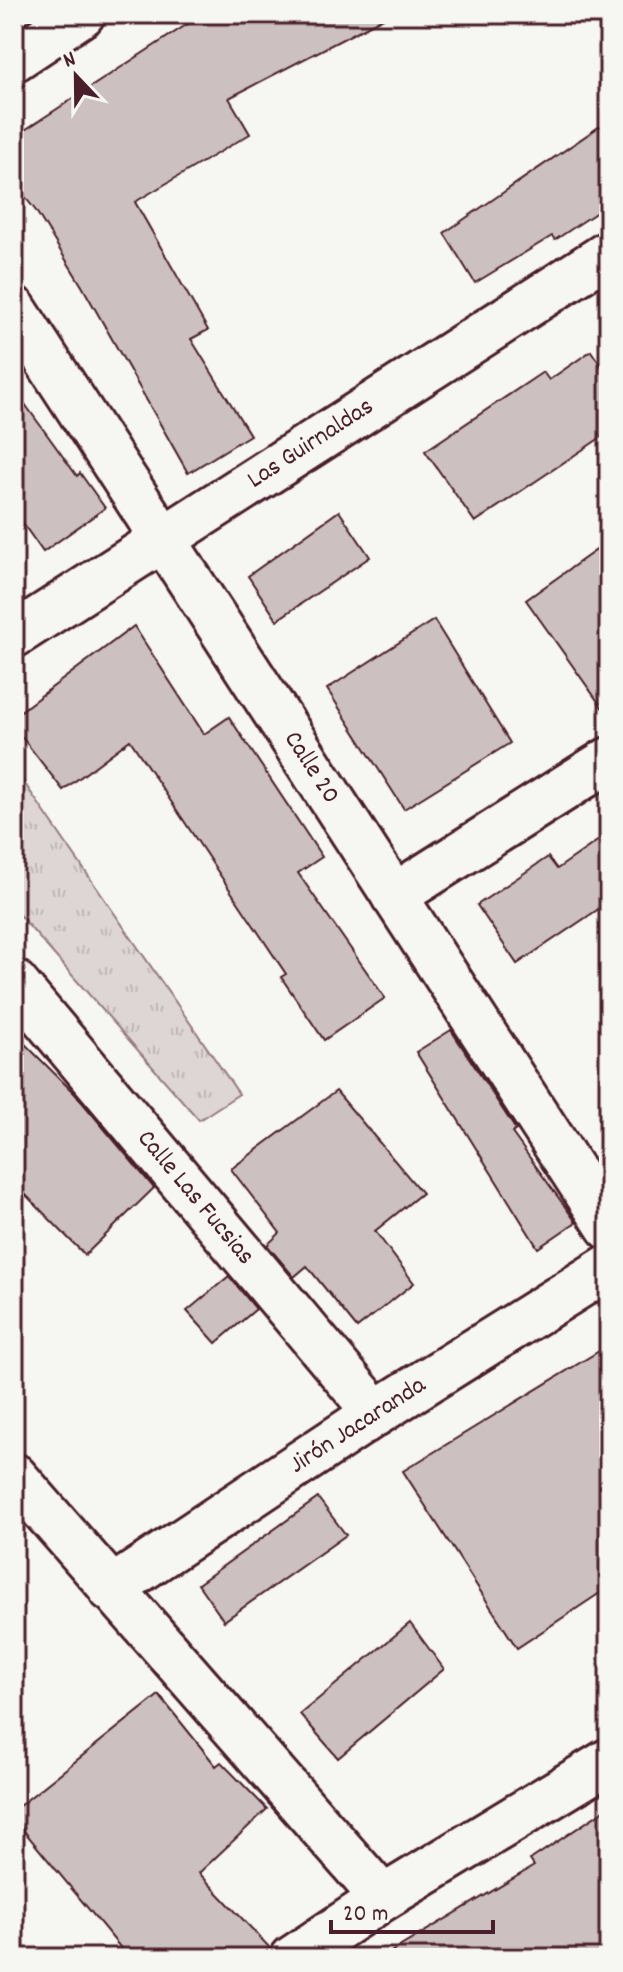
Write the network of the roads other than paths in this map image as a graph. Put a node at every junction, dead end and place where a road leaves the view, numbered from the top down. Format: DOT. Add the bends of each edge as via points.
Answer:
graph roads {
  1 [pos="82,14"];
  2 [pos="14,59"];
  3 [pos="609,253"];
  4 [pos="14,309"];
  5 [pos="163,539"];
  6 [pos="14,635"];
  7 [pos="609,760"];
  8 [pos="394,896"];
  9 [pos="14,982"];
  10 [pos="609,1227"];
  11 [pos="609,1267"];
  12 [pos="376,1413"];
  13 [pos="14,1476"];
  14 [pos="111,1589"];
  15 [pos="609,1761"];
  16 [pos="383,1898"];
  17 [pos="293,1958"];
  1 -- 2 [label="street"];
  3 -- 5 [label="street, Las Guirnaldas"];
  4 -- 5 [label="street, Calle 20"];
  5 -- 6 [label="street, Las Guirnaldas"];
  5 -- 8 [label="street, Calle 20"];
  7 -- 8 [label="street"];
  8 -- 10 [label="street, Calle 20"];
  9 -- 12 [label="street, Calle Las Fucsias"];
  11 -- 12 [label="street, Jirón Jacaranda"];
  12 -- 14 [label="street, Jirón Jacaranda"];
  13 -- 14 [label="street"];
  14 -- 16 [label="street"];
  15 -- 16 [label="street"];
  16 -- 17 [label="street"];
}
